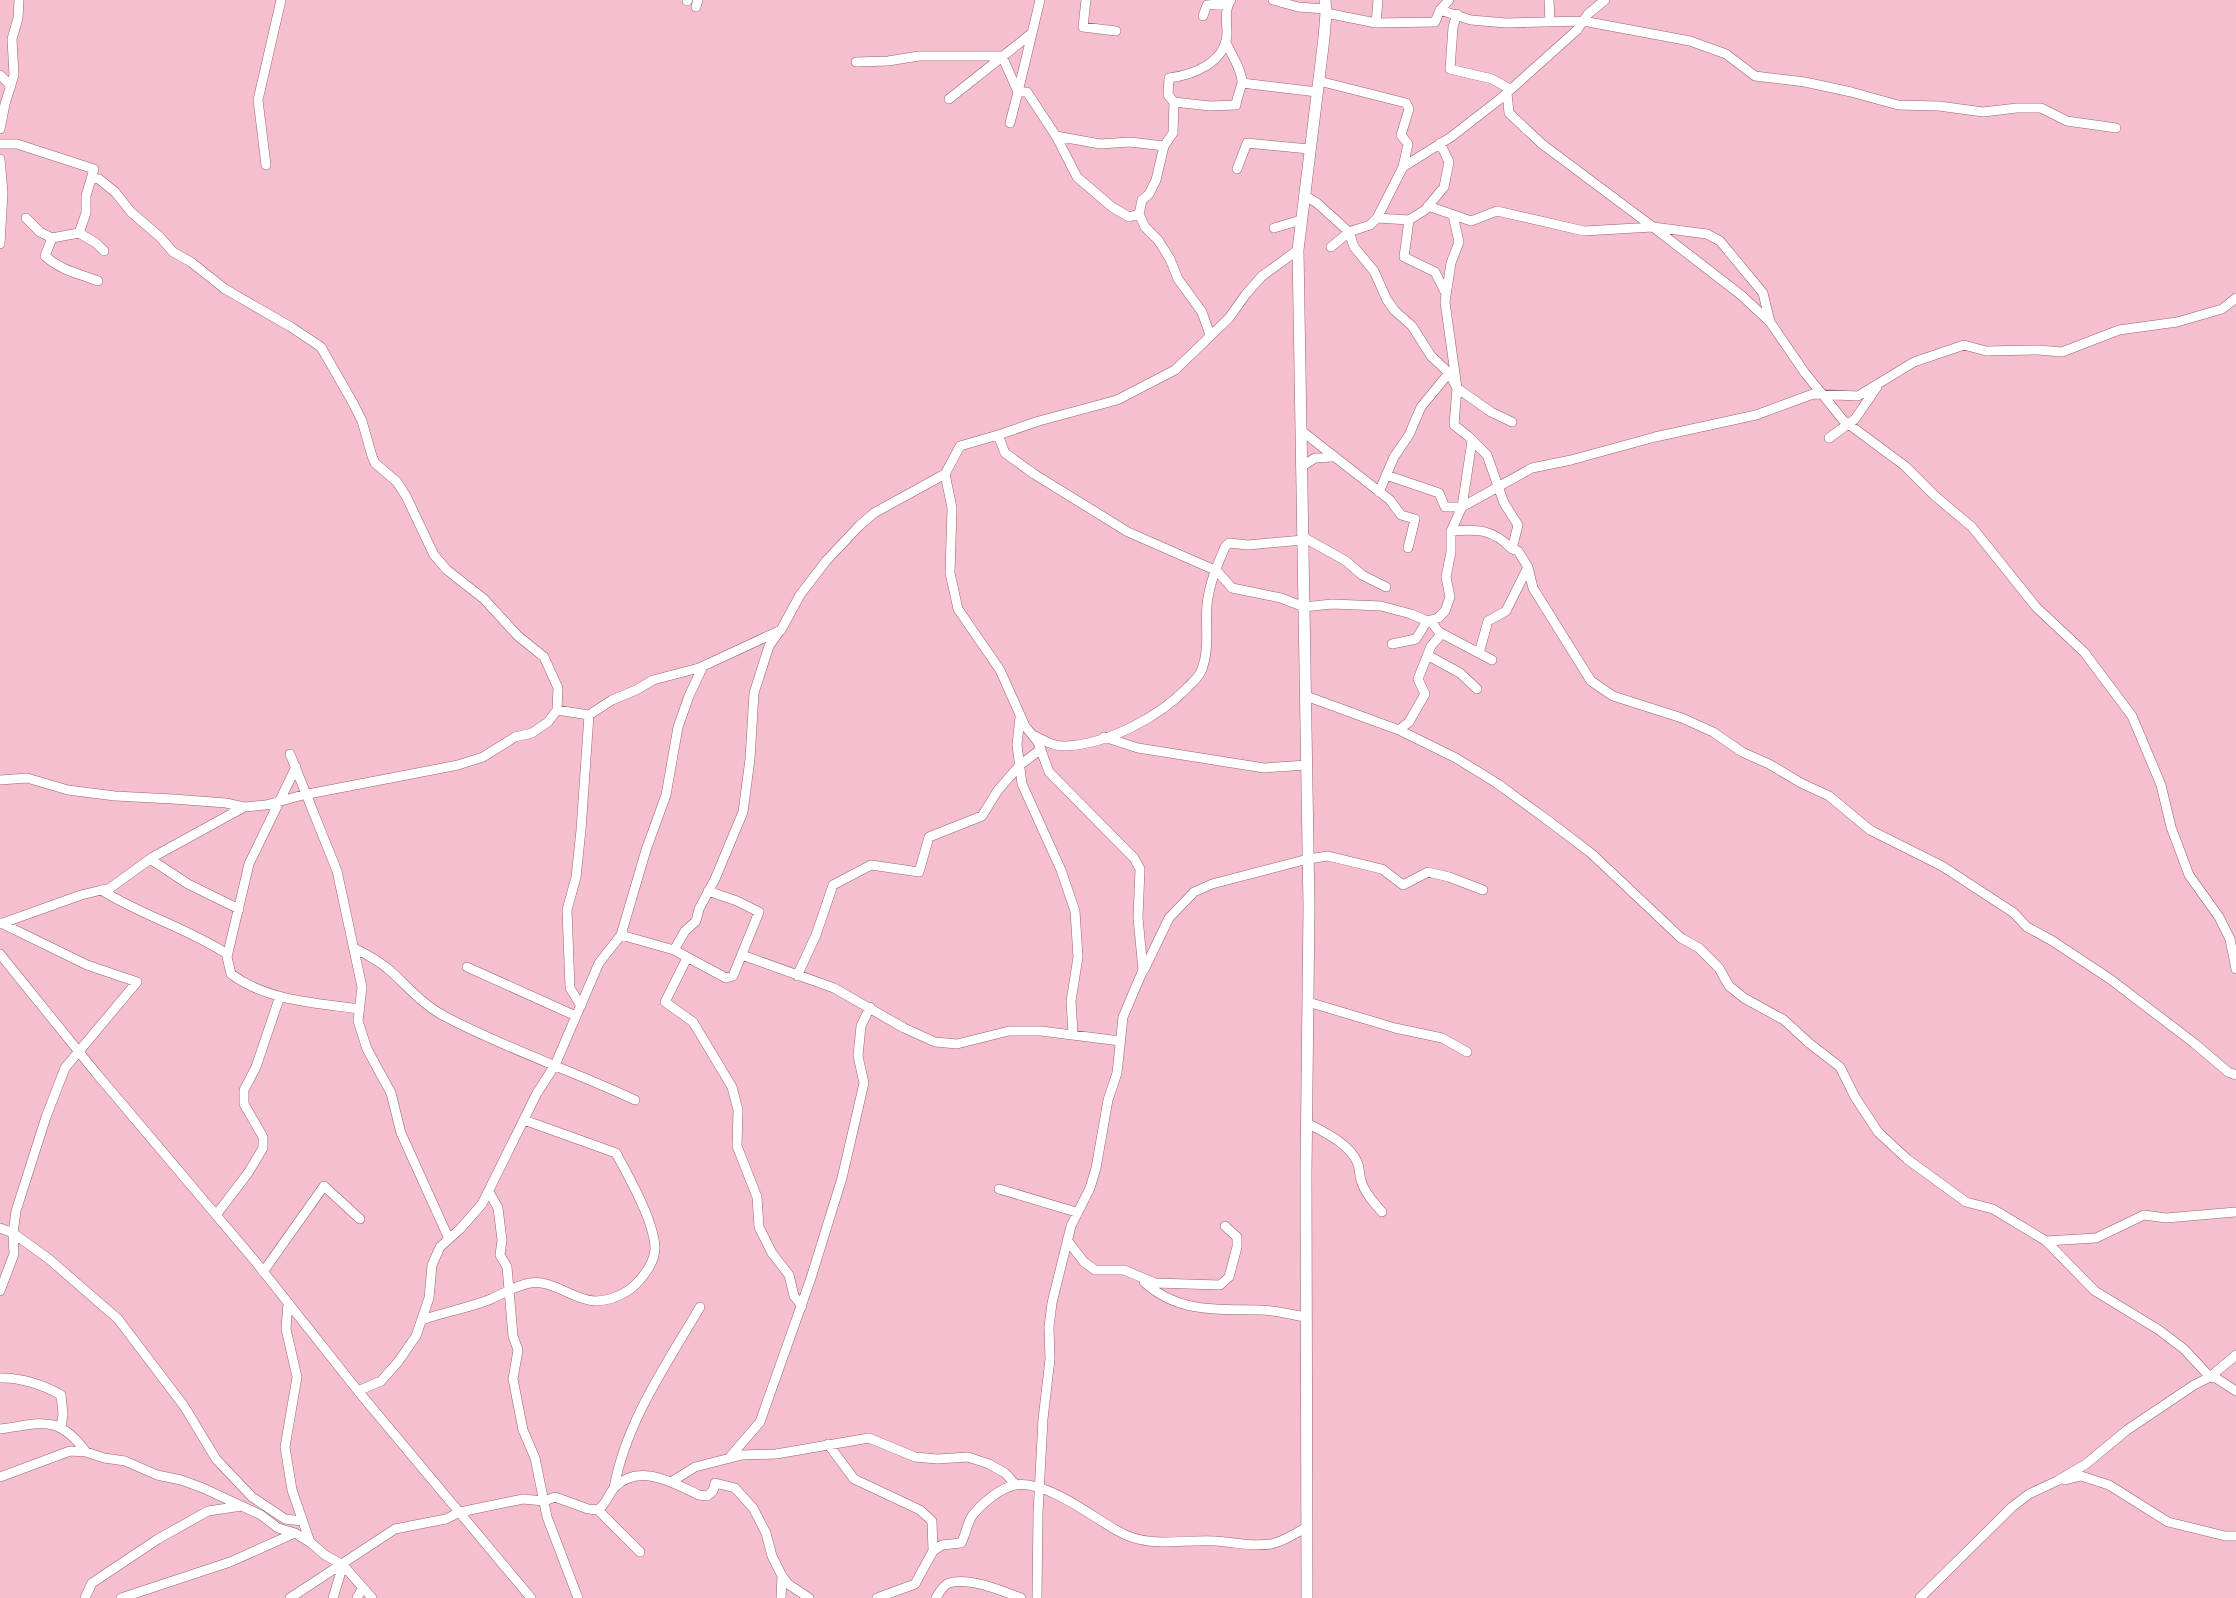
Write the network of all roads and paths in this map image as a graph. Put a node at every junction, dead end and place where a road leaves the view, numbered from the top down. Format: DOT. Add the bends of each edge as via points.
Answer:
graph roads {
  1 [pos="19,0"];
  2 [pos="280,0"];
  3 [pos="1040,0"];
  4 [pos="1086,0"];
  5 [pos="1273,0"];
  6 [pos="1378,0"];
  7 [pos="1449,0"];
  8 [pos="1548,0"];
  9 [pos="1605,0"];
  10 [pos="1230,2"];
  11 [pos="1325,7"];
  12 [pos="1440,10"];
  13 [pos="1457,14"];
  14 [pos="1203,16"];
  15 [pos="1584,21"];
  16 [pos="1550,22"];
  17 [pos="1376,23"];
  18 [pos="1116,31"];
  19 [pos="1032,34"];
  20 [pos="1226,42"];
  21 [pos="1002,56"];
  22 [pos="856,62"];
  23 [pos="0,75"];
  24 [pos="1242,83"];
  25 [pos="12,86"];
  26 [pos="1318,86"];
  27 [pos="1508,91"];
  28 [pos="1018,92"];
  29 [pos="949,99"];
  30 [pos="1174,102"];
  31 [pos="1010,123"];
  32 [pos="2116,128"];
  33 [pos="0,129"];
  34 [pos="1056,136"];
  35 [pos="1440,143"];
  36 [pos="0,144"];
  37 [pos="1164,146"];
  38 [pos="1309,149"];
  39 [pos="0,160"];
  40 [pos="266,165"];
  41 [pos="1403,167"];
  42 [pos="1237,169"];
  43 [pos="93,178"];
  44 [pos="1304,195"];
  45 [pos="1428,206"];
  46 [pos="1139,214"];
  47 [pos="1453,216"];
  48 [pos="26,218"];
  49 [pos="1377,218"];
  50 [pos="1301,220"];
  51 [pos="1409,220"];
  52 [pos="1653,227"];
  53 [pos="1274,228"];
  54 [pos="1349,232"];
  55 [pos="79,233"];
  56 [pos="52,238"];
  57 [pos="0,244"];
  58 [pos="1331,246"];
  59 [pos="1298,250"];
  60 [pos="104,251"];
  61 [pos="98,281"];
  62 [pos="1446,294"];
  63 [pos="2236,298"];
  64 [pos="1770,322"];
  65 [pos="1210,335"];
  66 [pos="1449,373"];
  67 [pos="1879,385"];
  68 [pos="1457,388"];
  69 [pos="1822,394"];
  70 [pos="1512,422"];
  71 [pos="1848,424"];
  72 [pos="1302,432"];
  73 [pos="998,435"];
  74 [pos="1829,438"];
  75 [pos="1472,441"];
  76 [pos="1333,457"];
  77 [pos="1301,467"];
  78 [pos="945,474"];
  79 [pos="1386,475"];
  80 [pos="1499,488"];
  81 [pos="1378,492"];
  82 [pos="1462,506"];
  83 [pos="1451,531"];
  84 [pos="1303,539"];
  85 [pos="1408,548"];
  86 [pos="1512,549"];
  87 [pos="1528,567"];
  88 [pos="1215,570"];
  89 [pos="1386,587"];
  90 [pos="1304,607"];
  91 [pos="1427,620"];
  92 [pos="780,630"];
  93 [pos="1438,632"];
  94 [pos="1392,644"];
  95 [pos="1479,652"];
  96 [pos="1429,656"];
  97 [pos="1492,660"];
  98 [pos="703,666"];
  99 [pos="1478,689"];
  100 [pos="1306,696"];
  101 [pos="557,710"];
  102 [pos="589,715"];
  103 [pos="1020,717"];
  104 [pos="1399,730"];
  105 [pos="1032,734"];
  106 [pos="1104,737"];
  107 [pos="1040,749"];
  108 [pos="290,754"];
  109 [pos="1020,765"];
  110 [pos="1307,765"];
  111 [pos="296,767"];
  112 [pos="0,780"];
  113 [pos="307,794"];
  114 [pos="279,802"];
  115 [pos="244,807"];
  116 [pos="150,859"];
  117 [pos="1308,859"];
  118 [pos="101,890"];
  119 [pos="1483,890"];
  120 [pos="708,891"];
  121 [pos="239,909"];
  122 [pos="0,924"];
  123 [pos="621,935"];
  124 [pos="354,948"];
  125 [pos="674,950"];
  126 [pos="0,954"];
  127 [pos="228,954"];
  128 [pos="742,955"];
  129 [pos="687,958"];
  130 [pos="467,967"];
  131 [pos="2236,968"];
  132 [pos="1143,970"];
  133 [pos="798,976"];
  134 [pos="280,996"];
  135 [pos="1308,1002"];
  136 [pos="581,1006"];
  137 [pos="870,1007"];
  138 [pos="360,1009"];
  139 [pos="576,1016"];
  140 [pos="1073,1034"];
  141 [pos="1120,1041"];
  142 [pos="79,1051"];
  143 [pos="1467,1052"];
  144 [pos="555,1065"];
  145 [pos="2236,1076"];
  146 [pos="635,1100"];
  147 [pos="524,1120"];
  148 [pos="1306,1123"];
  149 [pos="999,1189"];
  150 [pos="489,1192"];
  151 [pos="1076,1212"];
  152 [pos="1382,1212"];
  153 [pos="2236,1212"];
  154 [pos="216,1215"];
  155 [pos="360,1220"];
  156 [pos="1225,1226"];
  157 [pos="0,1228"];
  158 [pos="13,1233"];
  159 [pos="449,1239"];
  160 [pos="1067,1240"];
  161 [pos="2046,1241"];
  162 [pos="263,1272"];
  163 [pos="1140,1278"];
  164 [pos="510,1290"];
  165 [pos="0,1292"];
  166 [pos="288,1303"];
  167 [pos="802,1306"];
  168 [pos="700,1307"];
  169 [pos="1306,1317"];
  170 [pos="422,1320"];
  171 [pos="2236,1355"];
  172 [pos="2210,1377"];
  173 [pos="0,1378"];
  174 [pos="358,1391"];
  175 [pos="2236,1391"];
  176 [pos="61,1428"];
  177 [pos="0,1429"];
  178 [pos="828,1444"];
  179 [pos="86,1452"];
  180 [pos="729,1458"];
  181 [pos="0,1477"];
  182 [pos="2057,1481"];
  183 [pos="671,1482"];
  184 [pos="1016,1485"];
  185 [pos="614,1488"];
  186 [pos="1040,1488"];
  187 [pos="544,1501"];
  188 [pos="243,1506"];
  189 [pos="598,1510"];
  190 [pos="460,1512"];
  191 [pos="302,1521"];
  192 [pos="1306,1528"];
  193 [pos="295,1533"];
  194 [pos="2236,1536"];
  195 [pos="310,1542"];
  196 [pos="933,1551"];
  197 [pos="640,1552"];
  198 [pos="343,1565"];
  199 [pos="782,1576"];
  200 [pos="362,1589"];
  201 [pos="85,1598"];
  202 [pos="121,1598"];
  203 [pos="290,1598"];
  204 [pos="332,1598"];
  205 [pos="357,1598"];
  206 [pos="372,1598"];
  207 [pos="531,1598"];
  208 [pos="578,1598"];
  209 [pos="781,1598"];
  210 [pos="809,1598"];
  211 [pos="877,1598"];
  212 [pos="936,1598"];
  213 [pos="1021,1598"];
  214 [pos="1037,1598"];
  215 [pos="1307,1598"];
  216 [pos="1920,1598"];
  1 -- 25 [label="street" via="12,39"];
  2 -- 40 [label="street" via="258,100"];
  3 -- 19 [label="street"];
  4 -- 18 [label="street" via="1083,27"];
  5 -- 11 [label="street" via="1298,7"];
  6 -- 17 [label="street"];
  7 -- 12 [label="street"];
  8 -- 16 [label="street"];
  9 -- 15 [label="street"];
  10 -- 14 [label="street" via="1207,5"];
  10 -- 20 [label="street"];
  11 -- 17 [label="street"];
  11 -- 26 [label="street"];
  12 -- 13 [label="street"];
  12 -- 17 [label="street" via="1435,22"];
  13 -- 16 [label="street" via="1470,20"];
  13 -- 27 [label="street" via="1450,69 1492,79"];
  15 -- 16 [label="street"];
  15 -- 27 [label="street"];
  15 -- 32 [label="street" via="1690,41 1726,54 1755,76 1805,82 1898,106 1940,106 1983,112 2041,108 2067,121"];
  19 -- 21 [label="street"];
  19 -- 28 [label="street"];
  20 -- 24 [label="street" via="1239,68"];
  20 -- 30 [label="street" via="1216,58 1198,72 1168,78 1168,94"];
  21 -- 22 [label="street" via="919,56"];
  21 -- 28 [label="street"];
  21 -- 29 [label="street"];
  23 -- 25 [label="street"];
  24 -- 26 [label="street"];
  24 -- 30 [label="street" via="1236,105"];
  25 -- 33 [label="street"];
  26 -- 38 [label="street"];
  26 -- 41 [label="street" via="1406,103 1409,109 1401,135 1408,144"];
  27 -- 35 [label="street"];
  27 -- 52 [label="street" via="1509,114 1542,144"];
  28 -- 31 [label="street"];
  28 -- 34 [label="street" via="1027,92"];
  30 -- 37 [label="street" via="1173,133"];
  34 -- 37 [label="street" via="1100,144 1130,142"];
  34 -- 46 [label="street" via="1077,177 1087,187 1124,215"];
  35 -- 41 [label="street"];
  35 -- 45 [label="street" via="1449,162 1444,187"];
  36 -- 43 [label="street" via="17,144 82,164 94,169"];
  37 -- 46 [label="street" via="1156,180 1142,200"];
  38 -- 42 [label="street" via="1247,142"];
  38 -- 44 [label="street"];
  39 -- 57 [label="street" via="3,193"];
  41 -- 49 [label="street"];
  43 -- 55 [label="street"];
  43 -- 101 [label="street" via="116,192 131,212 173,252 225,289 321,347 356,409 375,463 397,482 406,496 434,555 544,657 558,688"];
  44 -- 50 [label="street"];
  44 -- 54 [label="street"];
  45 -- 47 [label="street"];
  45 -- 51 [label="street"];
  46 -- 65 [label="street" via="1202,312"];
  47 -- 52 [label="street" via="1471,221 1497,211 1584,231"];
  47 -- 62 [label="street" via="1459,242"];
  48 -- 56 [label="street" via="40,232"];
  49 -- 51 [label="street"];
  49 -- 54 [label="street" via="1370,225"];
  50 -- 53 [label="street"];
  50 -- 59 [label="street"];
  51 -- 62 [label="street" via="1404,257 1435,272"];
  52 -- 64 [label="street" via="1741,295"];
  52 -- 64 [label="street" via="1707,234 1720,240 1763,293"];
  54 -- 58 [label="street"];
  54 -- 66 [label="street" via="1354,247 1374,271 1395,310 1412,326 1431,356"];
  55 -- 56 [label="street"];
  55 -- 60 [label="street"];
  56 -- 61 [label="street" via="46,256 51,262"];
  59 -- 65 [label="street" via="1262,276 1229,318"];
  59 -- 72 [label="street"];
  62 -- 68 [label="street"];
  63 -- 67 [label="street" via="2222,309 2177,322 2119,330 2062,352 1986,352 1964,345 1914,362"];
  64 -- 69 [label="street"];
  65 -- 73 [label="street" via="1175,370 1118,400"];
  66 -- 68 [label="street"];
  66 -- 79 [label="street" via="1421,407"];
  67 -- 69 [label="street" via="1858,396"];
  67 -- 71 [label="street"];
  68 -- 70 [label="street" via="1491,412"];
  68 -- 75 [label="street" via="1454,426"];
  69 -- 71 [label="street"];
  69 -- 80 [label="street" via="1787,402 1756,415 1532,468"];
  71 -- 74 [label="street"];
  71 -- 131 [label="street" via="1905,466 1972,527 2021,590 2051,623 2071,638 2116,692 2132,716 2154,766 2189,875 2219,917 2230,939"];
  72 -- 76 [label="street"];
  72 -- 77 [label="street"];
  73 -- 78 [label="street" via="960,446"];
  73 -- 88 [label="street" via="1010,458 1109,521"];
  75 -- 80 [label="street" via="1487,456"];
  75 -- 82 [label="street"];
  76 -- 77 [label="street" via="1315,458"];
  76 -- 81 [label="street"];
  77 -- 84 [label="street"];
  78 -- 92 [label="street" via="874,513 859,526 800,595"];
  78 -- 103 [label="street" via="952,508 950,573 958,608 1000,670"];
  79 -- 81 [label="street"];
  79 -- 82 [label="street" via="1439,493 1448,509"];
  80 -- 82 [label="street"];
  80 -- 86 [label="street" via="1518,525"];
  81 -- 85 [label="street" via="1390,500 1401,516 1415,519"];
  82 -- 83 [label="street"];
  83 -- 86 [label="street" via="1477,530 1494,534"];
  83 -- 91 [label="street" via="1446,577 1450,597 1445,611 1438,618"];
  84 -- 88 [label="street" via="1248,545 1229,543"];
  84 -- 89 [label="street"];
  84 -- 90 [label="street"];
  86 -- 87 [label="street"];
  87 -- 95 [label="street" via="1506,611 1488,622"];
  87 -- 145 [label="street" via="1533,588 1591,681 1613,696 1645,704 1706,728 1742,752 1829,796 1870,830 1942,866 2014,914 2027,927 2110,979"];
  88 -- 90 [label="street" via="1232,588 1281,598"];
  88 -- 106 [label="street" via="1207,606 1207,647 1202,670 1171,704 1155,715 1136,726"];
  90 -- 91 [label="street" via="1332,604 1381,606"];
  90 -- 100 [label="street"];
  91 -- 93 [label="street"];
  91 -- 94 [label="street" via="1416,640"];
  92 -- 98 [label="street"];
  92 -- 120 [label="street" via="769,646 754,693 743,812"];
  93 -- 95 [label="street"];
  93 -- 96 [label="street" via="1439,638 1431,646"];
  95 -- 97 [label="street"];
  96 -- 99 [label="street" via="1460,673"];
  96 -- 104 [label="street" via="1418,678 1425,694 1409,722"];
  98 -- 102 [label="street" via="653,680"];
  98 -- 123 [label="street" via="678,727 666,795"];
  100 -- 104 [label="street"];
  100 -- 110 [label="street"];
  101 -- 102 [label="street"];
  101 -- 113 [label="street" via="548,722 532,733 515,737 483,756 458,765"];
  102 -- 136 [label="street" via="576,877 567,910 570,988"];
  103 -- 105 [label="street"];
  103 -- 109 [label="street" via="1017,746"];
  104 -- 161 [label="street" via="1456,758 1498,784 1592,854 1681,938 1699,948 1719,968 1729,986 1784,1020 1840,1067 1878,1132 1907,1159 1966,1202 1993,1210"];
  105 -- 106 [label="street" via="1049,744 1067,746"];
  105 -- 107 [label="street"];
  106 -- 110 [label="street" via="1138,748 1264,768"];
  107 -- 109 [label="street"];
  107 -- 132 [label="street" via="1048,772 1134,858 1140,869 1138,918"];
  108 -- 111 [label="street"];
  109 -- 133 [label="street" via="998,790 982,816 929,837 919,872 871,865 833,885"];
  109 -- 140 [label="street" via="1022,784 1061,870 1075,911 1078,957 1071,1001"];
  110 -- 117 [label="street"];
  111 -- 113 [label="street"];
  111 -- 114 [label="street"];
  112 -- 115 [label="street" via="28,778 68,790"];
  113 -- 114 [label="street"];
  113 -- 124 [label="street" via="337,871"];
  114 -- 115 [label="street"];
  114 -- 121 [label="street" via="249,864"];
  115 -- 116 [label="street"];
  116 -- 118 [label="street" via="110,888"];
  116 -- 121 [label="street" via="188,884"];
  117 -- 119 [label="street" via="1328,856 1382,869 1404,885 1428,872"];
  117 -- 132 [label="street" via="1212,884 1194,892 1169,918"];
  117 -- 135 [label="street"];
  118 -- 122 [label="street"];
  118 -- 127 [label="street" via="127,906 201,937"];
  120 -- 125 [label="street" via="696,921 685,931"];
  120 -- 128 [label="street" via="759,912"];
  121 -- 127 [label="street"];
  122 -- 142 [label="street" via="86,965 137,982"];
  123 -- 125 [label="street"];
  123 -- 136 [label="street" via="599,963"];
  124 -- 138 [label="street" via="362,987"];
  124 -- 144 [label="street" via="387,968 416,996 444,1016"];
  125 -- 129 [label="street"];
  126 -- 142 [label="street"];
  127 -- 134 [label="street" via="231,974 242,983"];
  128 -- 129 [label="street" via="733,976 726,978"];
  128 -- 133 [label="street"];
  129 -- 167 [label="street" via="665,1002 693,1022 732,1088 738,1110 737,1146 757,1198 759,1227 772,1254 789,1275 794,1296"];
  130 -- 139 [label="street"];
  132 -- 141 [label="street" via="1123,1017"];
  133 -- 137 [label="street" via="834,988"];
  134 -- 138 [label="street"];
  134 -- 154 [label="street" via="256,1067 244,1090 244,1104 262,1137 263,1148"];
  135 -- 143 [label="street" via="1395,1028 1442,1038"];
  135 -- 148 [label="street"];
  136 -- 139 [label="street"];
  137 -- 140 [label="street" via="934,1042 957,1044 1009,1031"];
  137 -- 167 [label="street" via="861,1026 858,1056 864,1083 842,1178"];
  138 -- 159 [label="street" via="358,1021 367,1048 391,1093 401,1133"];
  139 -- 144 [label="street"];
  140 -- 141 [label="street"];
  141 -- 151 [label="street" via="1117,1073 1108,1100 1096,1168 1090,1188"];
  142 -- 154 [label="street"];
  142 -- 158 [label="street" via="64,1068 46,1117 16,1212"];
  144 -- 146 [label="street"];
  144 -- 147 [label="street"];
  147 -- 150 [label="street"];
  147 -- 164 [label="street" via="616,1153 635,1188 655,1248 646,1274 627,1293 596,1301 532,1283"];
  148 -- 152 [label="street" via="1333,1136 1348,1151 1358,1163 1361,1181"];
  148 -- 169 [label="street"];
  149 -- 151 [label="street"];
  150 -- 159 [label="street"];
  150 -- 164 [label="street" via="498,1208 502,1240 500,1256 507,1267"];
  151 -- 160 [label="street"];
  153 -- 161 [label="street" via="2166,1218 2144,1215 2096,1238"];
  154 -- 162 [label="street"];
  155 -- 162 [label="street" via="324,1186"];
  156 -- 163 [label="street" via="1237,1237 1237,1247 1225,1282 1220,1285 1170,1285"];
  157 -- 158 [label="street"];
  158 -- 165 [label="street" via="14,1254"];
  158 -- 191 [label="street" via="49,1259 118,1319 184,1406 216,1459 252,1497 285,1519"];
  159 -- 170 [label="street" via="440,1247 432,1265 429,1298"];
  160 -- 163 [label="street" via="1084,1262 1095,1270 1124,1270"];
  160 -- 186 [label="street" via="1050,1319"];
  161 -- 172 [label="street" via="2095,1291 2159,1330 2184,1349"];
  162 -- 166 [label="street"];
  163 -- 169 [label="street" via="1164,1297 1212,1311 1262,1310"];
  164 -- 170 [label="street"];
  164 -- 187 [label="street" via="513,1336 518,1350 514,1379 523,1430 535,1458"];
  166 -- 174 [label="street"];
  166 -- 191 [label="street" via="286,1329 297,1377 285,1447 292,1490"];
  167 -- 180 [label="street" via="760,1422"];
  168 -- 185 [label="street" via="636,1421 619,1460"];
  169 -- 192 [label="street"];
  170 -- 174 [label="street" via="416,1336 381,1381"];
  171 -- 172 [label="street"];
  172 -- 175 [label="street" via="2221,1378"];
  172 -- 182 [label="street" via="2134,1425 2086,1464"];
  173 -- 176 [label="street" via="44,1386 61,1395"];
  174 -- 190 [label="street"];
  176 -- 177 [label="street" via="42,1422"];
  176 -- 179 [label="street" via="72,1435"];
  178 -- 180 [label="street" via="776,1454"];
  178 -- 184 [label="street" via="868,1438 915,1457 968,1456 1005,1473"];
  178 -- 196 [label="street" via="854,1479 920,1510 932,1521"];
  179 -- 181 [label="street" via="58,1454"];
  179 -- 188 [label="street" via="125,1460"];
  180 -- 183 [label="street" via="695,1467"];
  182 -- 194 [label="street" via="2082,1476 2109,1485 2168,1522"];
  182 -- 216 [label="street" via="2029,1494 2012,1508"];
  183 -- 185 [label="street" via="650,1474 622,1481"];
  183 -- 199 [label="street" via="707,1496 715,1482 735,1488 753,1508"];
  184 -- 186 [label="street"];
  184 -- 196 [label="street" via="994,1495 971,1516 961,1543 942,1545"];
  185 -- 189 [label="street" via="606,1504"];
  186 -- 192 [label="street" via="1098,1517 1118,1531 1145,1542 1271,1544"];
  186 -- 214 [label="street"];
  187 -- 189 [label="street" via="555,1498"];
  187 -- 190 [label="street" via="523,1499"];
  187 -- 208 [label="street"];
  188 -- 193 [label="street" via="273,1525"];
  188 -- 201 [label="street" via="208,1511 158,1539 92,1583"];
  189 -- 197 [label="street"];
  190 -- 198 [label="street" via="446,1519 395,1529"];
  190 -- 207 [label="street"];
  191 -- 195 [label="street"];
  192 -- 215 [label="street"];
  193 -- 195 [label="street"];
  193 -- 202 [label="street" via="230,1562"];
  195 -- 198 [label="street" via="324,1555"];
  196 -- 211 [label="street" via="915,1584"];
  198 -- 200 [label="street"];
  198 -- 203 [label="street"];
  198 -- 204 [label="street"];
  199 -- 209 [label="street"];
  199 -- 210 [label="street"];
  200 -- 205 [label="street"];
  200 -- 206 [label="street"];
  212 -- 213 [label="street" via="949,1583 971,1583 993,1586"];
}
